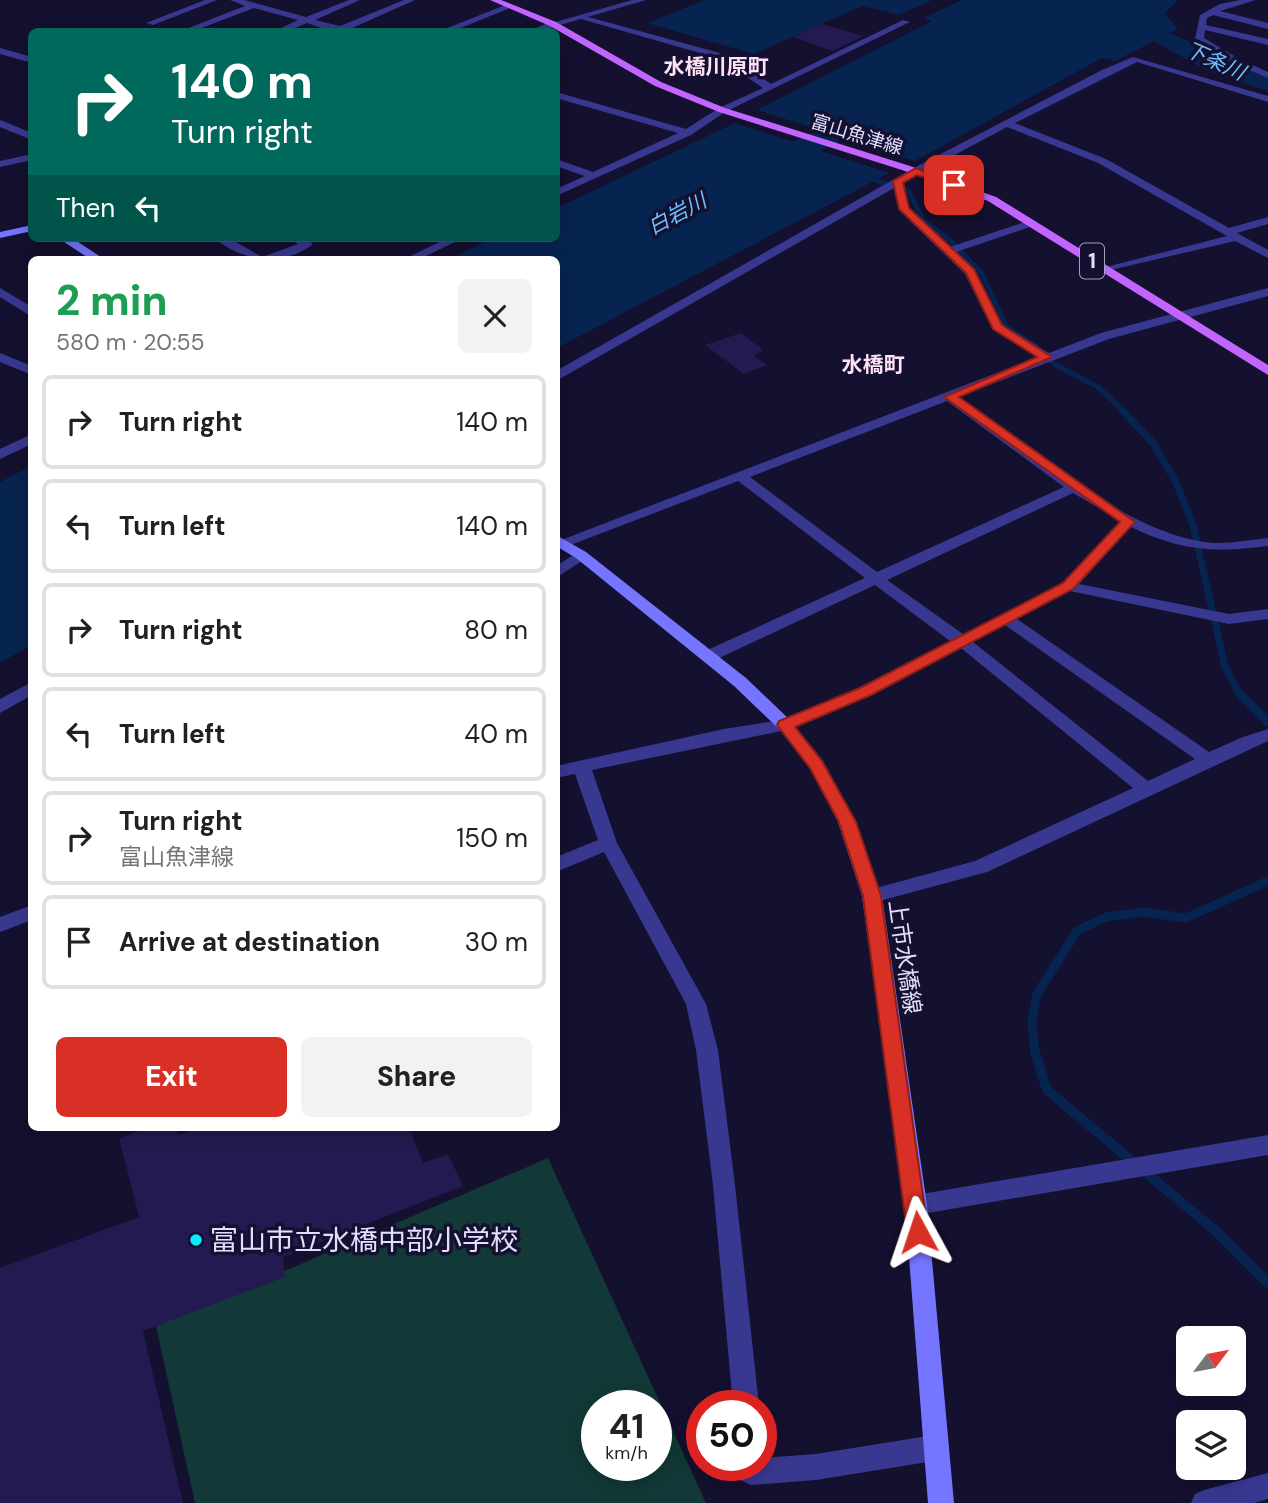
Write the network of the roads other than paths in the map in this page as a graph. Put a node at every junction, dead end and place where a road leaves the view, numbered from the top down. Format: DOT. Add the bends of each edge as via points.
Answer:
graph roads {
  1 [pos="213,0"];
  2 [pos="234,0"];
  3 [pos="267,0"];
  4 [pos="356,0"];
  5 [pos="411,0"];
  6 [pos="494,0"];
  7 [pos="642,0"];
  8 [pos="1250,2"];
  9 [pos="254,5"];
  10 [pos="511,6"];
  11 [pos="1212,12"];
  12 [pos="584,17"];
  13 [pos="308,19"];
  14 [pos="906,22"];
  15 [pos="150,23"];
  16 [pos="553,24"];
  17 [pos="1201,26"];
  18 [pos="1268,26"];
  19 [pos="193,28"];
  20 [pos="287,28"];
  21 [pos="334,28"];
  22 [pos="350,28"];
  23 [pos="452,28"];
  24 [pos="542,28"];
  25 [pos="1268,44"];
  26 [pos="0,51"];
  27 [pos="1257,51"];
  28 [pos="1247,56"];
  29 [pos="28,59"];
  30 [pos="1236,61"];
  31 [pos="1268,75"];
  32 [pos="770,88"];
  33 [pos="560,96"];
  34 [pos="1268,99"];
  35 [pos="722,110"];
  36 [pos="0,123"];
  37 [pos="1008,124"];
  38 [pos="687,133"];
  39 [pos="28,135"];
  40 [pos="28,158"];
  41 [pos="560,163"];
  42 [pos="0,164"];
  43 [pos="911,169"];
  44 [pos="595,176"];
  45 [pos="898,181"];
  46 [pos="560,191"];
  47 [pos="1268,220"];
  48 [pos="1032,223"];
  49 [pos="28,229"];
  50 [pos="1234,234"];
  51 [pos="0,235"];
  52 [pos="70,242"];
  53 [pos="228,242"];
  54 [pos="303,242"];
  55 [pos="448,242"];
  56 [pos="949,251"];
  57 [pos="1268,255"];
  58 [pos="93,256"];
  59 [pos="253,256"];
  60 [pos="275,256"];
  61 [pos="417,256"];
  62 [pos="1106,270"];
  63 [pos="0,292"];
  64 [pos="1268,292"];
  65 [pos="28,310"];
  66 [pos="1181,315"];
  67 [pos="0,357"];
  68 [pos="1046,357"];
  69 [pos="28,369"];
  70 [pos="1268,370"];
  71 [pos="560,375"];
  72 [pos="950,397"];
  73 [pos="28,440"];
  74 [pos="0,454"];
  75 [pos="740,476"];
  76 [pos="1075,486"];
  77 [pos="1128,522"];
  78 [pos="560,541"];
  79 [pos="1268,542"];
  80 [pos="581,555"];
  81 [pos="560,571"];
  82 [pos="876,579"];
  83 [pos="1068,586"];
  84 [pos="1268,614"];
  85 [pos="1008,620"];
  86 [pos="963,642"];
  87 [pos="709,656"];
  88 [pos="28,690"];
  89 [pos="0,707"];
  90 [pos="785,725"];
  91 [pos="1268,735"];
  92 [pos="1208,760"];
  93 [pos="582,768"];
  94 [pos="560,771"];
  95 [pos="1146,789"];
  96 [pos="608,843"];
  97 [pos="560,863"];
  98 [pos="872,896"];
  99 [pos="28,914"];
  100 [pos="0,925"];
  101 [pos="1268,1144"];
  102 [pos="916,1205"];
  103 [pos="745,1390"];
  104 [pos="934,1448"];
  105 [pos="777,1470"];
  106 [pos="1268,1486"];
  107 [pos="941,1503"];
  108 [pos="1204,1503"];
  1 -- 15 [label="street"];
  2 -- 9 [label="street"];
  3 -- 9 [label="street"];
  4 -- 13 [label="street"];
  5 -- 22 [label="street"];
  6 -- 10 [label="main road, 富山魚津線 / 1"];
  7 -- 12 [label="street"];
  8 -- 11 [label="street"];
  9 -- 13 [label="street"];
  9 -- 19 [label="street"];
  10 -- 16 [label="main road, 富山魚津線 / 1"];
  10 -- 23 [label="street"];
  11 -- 17 [label="street" via="1203,17"];
  11 -- 18 [label="street"];
  12 -- 16 [label="street"];
  12 -- 32 [label="street" via="724,57"];
  13 -- 20 [label="street"];
  13 -- 21 [label="street"];
  14 -- 32 [label="street"];
  16 -- 24 [label="street"];
  16 -- 35 [label="main road, 富山魚津線 / 1" via="658,84"];
  17 -- 25 [label="street"];
  17 -- 30 [label="street" via="1199,39"];
  25 -- 27 [label="street"];
  26 -- 29 [label="street"];
  28 -- 30 [label="street"];
  30 -- 31 [label="street"];
  32 -- 35 [label="street"];
  33 -- 38 [label="street"];
  34 -- 37 [label="street" via="1136,59"];
  35 -- 38 [label="street"];
  35 -- 43 [label="main road, 富山魚津線 / 1"];
  36 -- 39 [label="street"];
  37 -- 43 [label="street"];
  37 -- 50 [label="street" via="1102,161"];
  38 -- 44 [label="street"];
  40 -- 42 [label="street"];
  41 -- 44 [label="street"];
  43 -- 45 [label="street"];
  43 -- 48 [label="main road, 富山魚津線 / 1" via="992,200"];
  44 -- 46 [label="street"];
  45 -- 56 [label="street" via="904,209"];
  45 -- 71 [label="street"];
  47 -- 50 [label="street"];
  48 -- 56 [label="street"];
  48 -- 62 [label="main road, 富山魚津線 / 1"];
  49 -- 51 [label="main road"];
  50 -- 57 [label="street"];
  50 -- 62 [label="street"];
  52 -- 58 [label="main road"];
  53 -- 59 [label="street"];
  54 -- 60 [label="street" via="307,244"];
  55 -- 61 [label="street"];
  56 -- 68 [label="street" via="970,272 997,327"];
  62 -- 66 [label="main road, 富山魚津線 / 1"];
  63 -- 65 [label="street"];
  64 -- 66 [label="street"];
  66 -- 68 [label="street"];
  66 -- 70 [label="main road, 富山魚津線 / 1"];
  67 -- 69 [label="street"];
  68 -- 72 [label="street"];
  72 -- 75 [label="street"];
  72 -- 76 [label="street"];
  73 -- 74 [label="street"];
  75 -- 78 [label="street"];
  75 -- 82 [label="street"];
  76 -- 77 [label="street"];
  76 -- 82 [label="street"];
  77 -- 79 [label="street" via="1205,547"];
  77 -- 83 [label="street"];
  78 -- 80 [label="main road, 上市水橋線"];
  80 -- 81 [label="street"];
  80 -- 87 [label="main road, 上市水橋線"];
  82 -- 86 [label="street"];
  82 -- 87 [label="street"];
  83 -- 84 [label="street" via="1229,619"];
  83 -- 85 [label="street"];
  85 -- 86 [label="street"];
  85 -- 92 [label="street"];
  86 -- 90 [label="street"];
  86 -- 95 [label="street"];
  87 -- 90 [label="main road, 上市水橋線"];
  88 -- 89 [label="street"];
  90 -- 93 [label="street"];
  90 -- 98 [label="main road, 上市水橋線" via="817,765 847,822"];
  91 -- 92 [label="street"];
  92 -- 95 [label="street"];
  93 -- 94 [label="street"];
  93 -- 96 [label="street"];
  95 -- 98 [label="street" via="980,867"];
  96 -- 97 [label="street"];
  96 -- 103 [label="street" via="696,1004 707,1050"];
  98 -- 102 [label="main road, 上市水橋線"];
  99 -- 100 [label="street"];
  101 -- 102 [label="street"];
  102 -- 104 [label="main road, 上市水橋線"];
  104 -- 105 [label="street"];
  104 -- 107 [label="main road, 上市水橋線"];
  106 -- 108 [label="street"];
}
